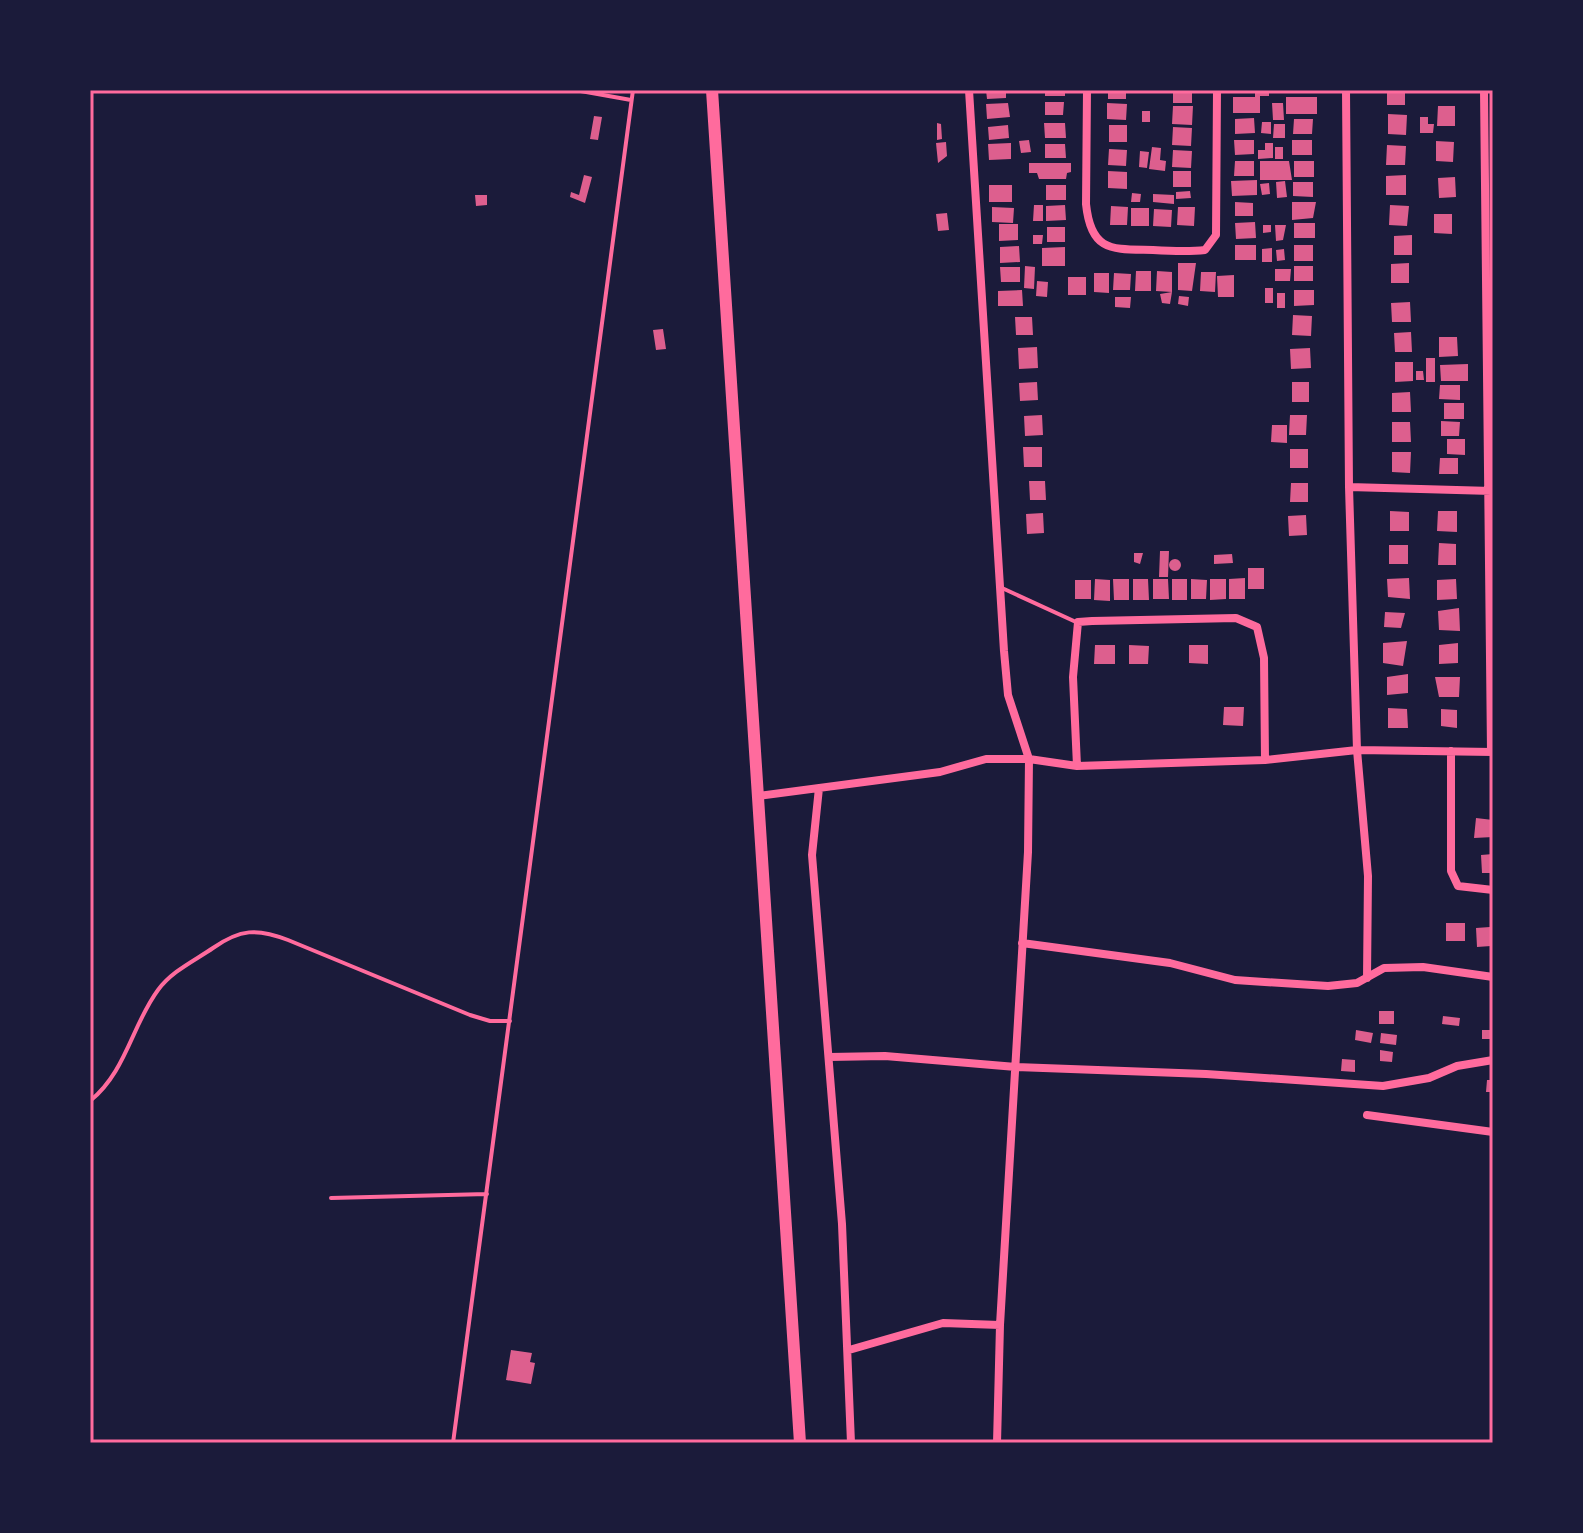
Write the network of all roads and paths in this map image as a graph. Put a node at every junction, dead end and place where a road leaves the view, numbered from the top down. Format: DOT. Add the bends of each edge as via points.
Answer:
graph roads {
  1 [pos="575,90"];
  2 [pos="633,90"];
  3 [pos="712,90"];
  4 [pos="969,90"];
  5 [pos="1087,90"];
  6 [pos="1217,90"];
  7 [pos="1346,90"];
  8 [pos="1484,90"];
  9 [pos="631,100"];
  10 [pos="1489,194"];
  11 [pos="1490,333"];
  12 [pos="1349,487"];
  13 [pos="1490,491"];
  14 [pos="1002,588"];
  15 [pos="1078,622"];
  16 [pos="1357,750"];
  17 [pos="1451,751"];
  18 [pos="1492,752"];
  19 [pos="1029,759"];
  20 [pos="1265,760"];
  21 [pos="1077,766"];
  22 [pos="819,788"];
  23 [pos="758,796"];
  24 [pos="1493,890"];
  25 [pos="1022,943"];
  26 [pos="1493,977"];
  27 [pos="1367,978"];
  28 [pos="510,1021"];
  29 [pos="829,1057"];
  30 [pos="1493,1060"];
  31 [pos="1016,1067"];
  32 [pos="90,1101"];
  33 [pos="1367,1115"];
  34 [pos="1493,1132"];
  35 [pos="487,1194"];
  36 [pos="331,1198"];
  37 [pos="1000,1325"];
  38 [pos="849,1350"];
  39 [pos="453,1443"];
  40 [pos="800,1443"];
  41 [pos="851,1443"];
  42 [pos="997,1443"];
  1 -- 9 [label="lane"];
  2 -- 9 [label="lane"];
  3 -- 23 [label="main road"];
  4 -- 14 [label="street"];
  5 -- 6 [label="street" via="1086,204 1094,235 1112,249 1188,251 1205,250 1216,235"];
  7 -- 12 [label="street"];
  8 -- 10 [label="street"];
  9 -- 28 [label="lane"];
  10 -- 11 [label="street"];
  11 -- 13 [label="street"];
  12 -- 13 [label="street"];
  12 -- 16 [label="street"];
  13 -- 18 [label="street"];
  14 -- 15 [label="lane"];
  14 -- 19 [label="street" via="1008,695"];
  15 -- 20 [label="street" via="1236,618 1257,627 1264,658"];
  15 -- 21 [label="street" via="1073,677"];
  16 -- 17 [label="street"];
  16 -- 20 [label="street"];
  16 -- 27 [label="street" via="1368,876"];
  17 -- 18 [label="street"];
  17 -- 24 [label="street" via="1451,871 1458,886"];
  19 -- 21 [label="street"];
  19 -- 22 [label="street" via="986,759 940,772"];
  19 -- 25 [label="street"];
  20 -- 21 [label="street"];
  22 -- 23 [label="street"];
  22 -- 29 [label="street" via="812,855"];
  23 -- 40 [label="main road"];
  25 -- 27 [label="street" via="1170,963 1235,980 1328,986"];
  25 -- 31 [label="street"];
  26 -- 27 [label="street" via="1423,967 1384,968"];
  28 -- 32 [label="lane" via="470,1015 278,936 247,931 225,938 159,988 119,1067"];
  28 -- 35 [label="lane"];
  29 -- 31 [label="street"];
  29 -- 38 [label="street"];
  30 -- 31 [label="street" via="1383,1086"];
  31 -- 37 [label="street"];
  33 -- 34 [label="street"];
  35 -- 36 [label="lane"];
  35 -- 39 [label="lane"];
  37 -- 38 [label="street" via="943,1323"];
  37 -- 42 [label="street"];
  38 -- 41 [label="street"];
}
